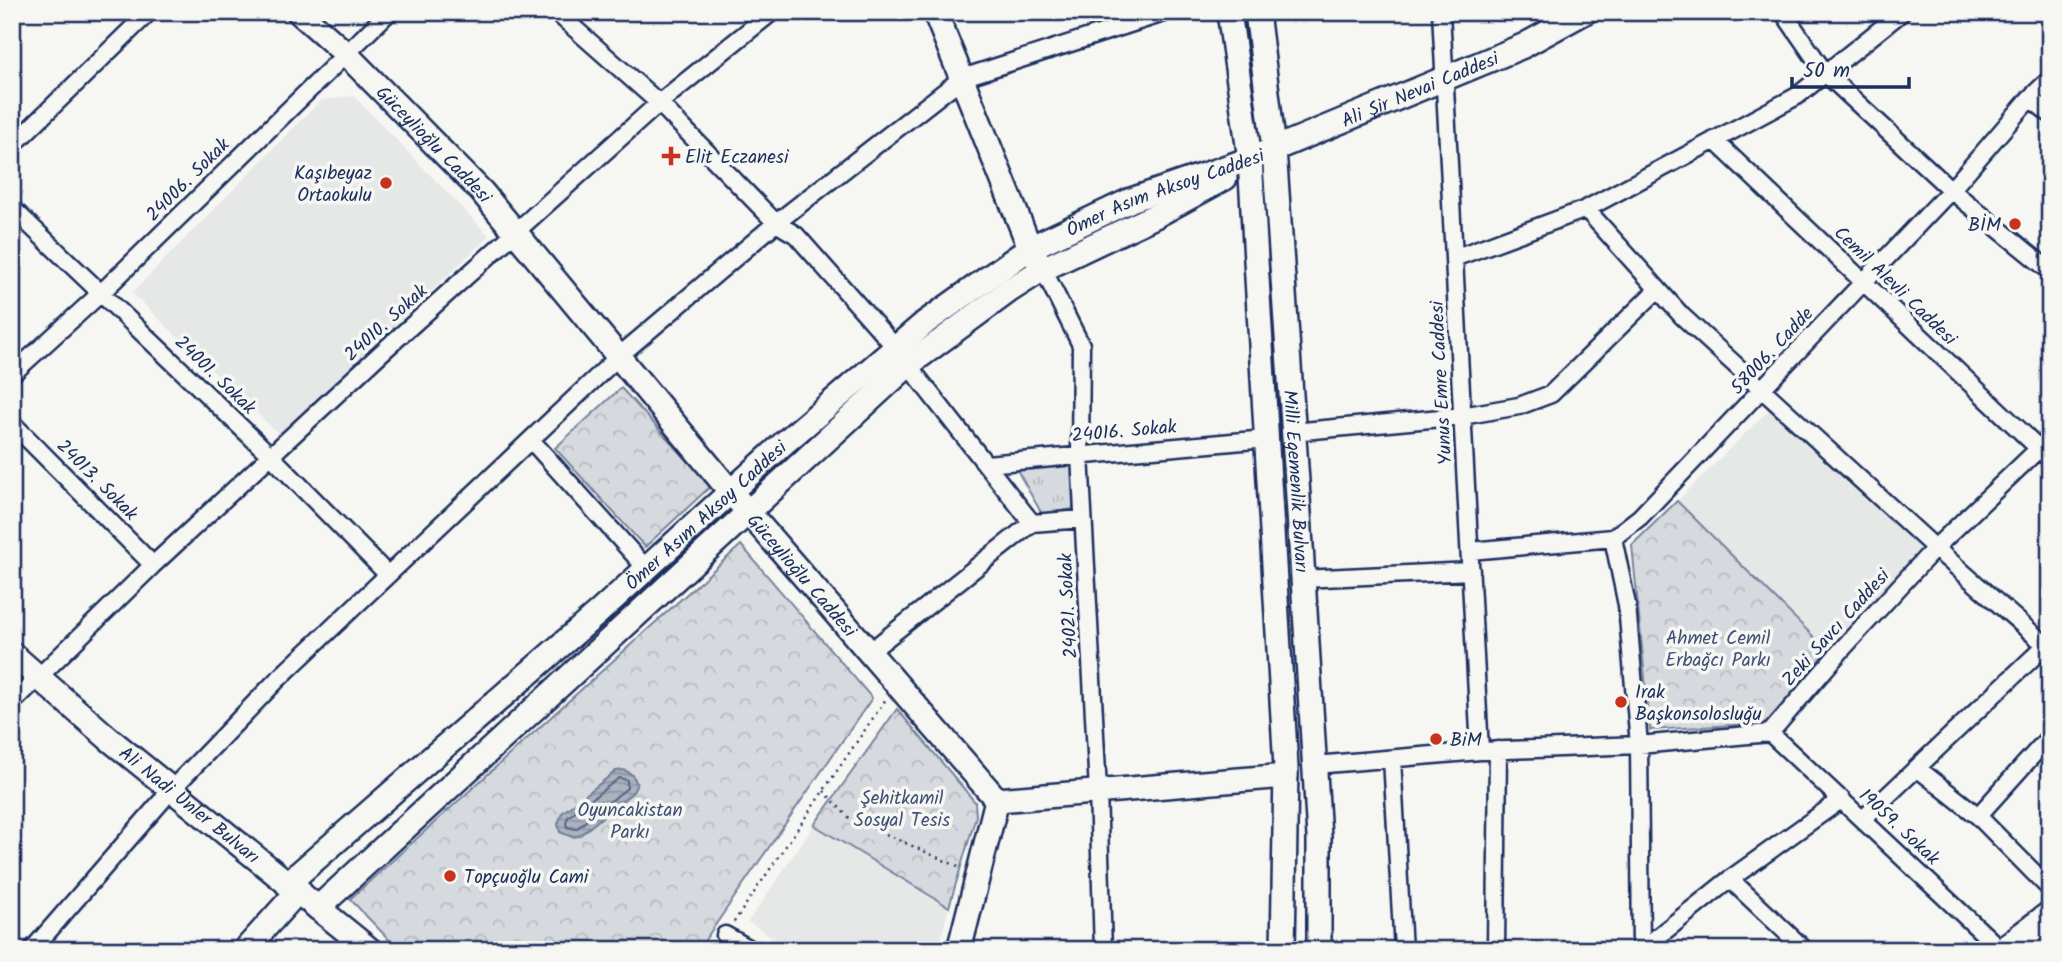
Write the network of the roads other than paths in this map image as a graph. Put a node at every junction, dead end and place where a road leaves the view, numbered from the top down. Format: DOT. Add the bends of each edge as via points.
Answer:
graph roads {
  1 [pos="149,12"];
  2 [pos="299,12"];
  3 [pos="389,12"];
  4 [pos="556,12"];
  5 [pos="772,12"];
  6 [pos="935,12"];
  7 [pos="1167,12"];
  8 [pos="1229,12"];
  9 [pos="1257,12"];
  10 [pos="1441,12"];
  11 [pos="1585,12"];
  12 [pos="1783,12"];
  13 [pos="1902,12"];
  14 [pos="345,53"];
  15 [pos="1825,73"];
  16 [pos="962,78"];
  17 [pos="1444,78"];
  18 [pos="2050,79"];
  19 [pos="2030,98"];
  20 [pos="659,103"];
  21 [pos="2050,114"];
  22 [pos="1714,140"];
  23 [pos="12,146"];
  24 [pos="1274,149"];
  25 [pos="1250,159"];
  26 [pos="1951,190"];
  27 [pos="12,208"];
  28 [pos="1586,209"];
  29 [pos="776,223"];
  30 [pos="516,232"];
  31 [pos="1030,248"];
  32 [pos="1454,258"];
  33 [pos="1043,269"];
  34 [pos="2050,271"];
  35 [pos="1863,283"];
  36 [pos="1658,289"];
  37 [pos="101,293"];
  38 [pos="619,356"];
  39 [pos="902,356"];
  40 [pos="12,374"];
  41 [pos="1763,388"];
  42 [pos="1462,416"];
  43 [pos="12,423"];
  44 [pos="1293,432"];
  45 [pos="1266,439"];
  46 [pos="531,440"];
  47 [pos="2046,449"];
  48 [pos="1080,455"];
  49 [pos="272,457"];
  50 [pos="986,464"];
  51 [pos="730,491"];
  52 [pos="748,510"];
  53 [pos="1083,519"];
  54 [pos="1032,523"];
  55 [pos="1613,538"];
  56 [pos="1935,548"];
  57 [pos="1470,551"];
  58 [pos="153,565"];
  59 [pos="645,567"];
  60 [pos="1471,571"];
  61 [pos="388,575"];
  62 [pos="1302,579"];
  63 [pos="2047,648"];
  64 [pos="868,653"];
  65 [pos="12,654"];
  66 [pos="38,676"];
  67 [pos="12,703"];
  68 [pos="1770,733"];
  69 [pos="2050,736"];
  70 [pos="1639,745"];
  71 [pos="1498,750"];
  72 [pos="1480,751"];
  73 [pos="1392,758"];
  74 [pos="1315,765"];
  75 [pos="1917,768"];
  76 [pos="1286,776"];
  77 [pos="172,789"];
  78 [pos="1098,791"];
  79 [pos="1842,799"];
  80 [pos="997,800"];
  81 [pos="1978,816"];
  82 [pos="1863,819"];
  83 [pos="1730,879"];
  84 [pos="293,887"];
  85 [pos="2050,889"];
  86 [pos="318,908"];
  87 [pos="2050,913"];
  88 [pos="725,934"];
  89 [pos="2050,936"];
  90 [pos="1641,949"];
  91 [pos="32,950"];
  92 [pos="245,950"];
  93 [pos="370,950"];
  94 [pos="752,950"];
  95 [pos="959,950"];
  96 [pos="1103,950"];
  97 [pos="1283,950"];
  98 [pos="1319,950"];
  99 [pos="1403,950"];
  100 [pos="1496,950"];
  101 [pos="1805,950"];
  102 [pos="2001,950"];
  103 [pos="2029,950"];
  1 -- 23 [label="street"];
  2 -- 14 [label="street, Güceylioğlu Caddesi"];
  3 -- 14 [label="street, 24006. Sokak"];
  4 -- 20 [label="street"];
  5 -- 20 [label="street, 24010. Sokak"];
  6 -- 16 [label="street"];
  7 -- 16 [label="street"];
  8 -- 25 [label="street, Milli Egemenlik Bulvarı"];
  9 -- 24 [label="street, Milli Egemenlik Bulvarı"];
  10 -- 17 [label="street, Yunus Emre Caddesi"];
  11 -- 17 [label="street, Ali Şir Nevai Caddesi" via="1523,46"];
  12 -- 15 [label="street"];
  13 -- 15 [label="street"];
  14 -- 30 [label="street, Güceylioğlu Caddesi"];
  14 -- 37 [label="street, 24006. Sokak"];
  15 -- 22 [label="street" via="1797,96"];
  15 -- 26 [label="street"];
  16 -- 29 [label="street"];
  16 -- 31 [label="street"];
  17 -- 24 [label="street, Ali Şir Nevai Caddesi"];
  17 -- 32 [label="street, Yunus Emre Caddesi"];
  18 -- 19 [label="street, 58006. Cadde"];
  19 -- 21 [label="street"];
  19 -- 26 [label="street, 58006. Cadde"];
  20 -- 29 [label="street"];
  20 -- 30 [label="street, 24010. Sokak"];
  22 -- 28 [label="street"];
  22 -- 35 [label="street, Cemil Alevli Caddesi"];
  24 -- 25 [label="street, Ali Şir Nevai Caddesi"];
  24 -- 44 [label="street, Milli Egemenlik Bulvarı"];
  25 -- 31 [label="street, Ömer Asım Aksoy Caddesi" via="1131,200"];
  25 -- 33 [label="street, Ömer Asım Aksoy Caddesi" via="1228,177 1169,209"];
  25 -- 45 [label="street, Milli Egemenlik Bulvarı"];
  26 -- 34 [label="street"];
  26 -- 35 [label="street, 58006. Cadde"];
  27 -- 37 [label="street, 24001. Sokak"];
  28 -- 32 [label="street"];
  28 -- 36 [label="street"];
  29 -- 38 [label="street"];
  29 -- 39 [label="street" via="796,235"];
  30 -- 38 [label="street, Güceylioğlu Caddesi"];
  30 -- 49 [label="street, 24010. Sokak"];
  31 -- 33 [label="street"];
  31 -- 39 [label="street, Ömer Asım Aksoy Caddesi" via="926,322"];
  32 -- 42 [label="street, Yunus Emre Caddesi"];
  33 -- 39 [label="street, Ömer Asım Aksoy Caddesi"];
  33 -- 48 [label="street, 24021. Sokak" via="1081,345"];
  35 -- 41 [label="street, 58006. Cadde"];
  35 -- 47 [label="street, Cemil Alevli Caddesi"];
  36 -- 41 [label="street"];
  36 -- 42 [label="street" via="1551,394 1519,407"];
  37 -- 40 [label="street, 24006. Sokak"];
  37 -- 49 [label="street, 24001. Sokak"];
  38 -- 46 [label="street"];
  38 -- 51 [label="street, Güceylioğlu Caddesi"];
  39 -- 50 [label="street"];
  39 -- 51 [label="street, Ömer Asım Aksoy Caddesi"];
  39 -- 52 [label="street, Ömer Asım Aksoy Caddesi"];
  41 -- 55 [label="street, 58006. Cadde" via="1640,517"];
  41 -- 56 [label="street"];
  42 -- 44 [label="street"];
  42 -- 57 [label="street, Yunus Emre Caddesi"];
  43 -- 58 [label="street, 24013. Sokak"];
  44 -- 62 [label="street, Milli Egemenlik Bulvarı"];
  45 -- 48 [label="street, 24016. Sokak"];
  45 -- 76 [label="street, Milli Egemenlik Bulvarı"];
  46 -- 59 [label="street"];
  46 -- 61 [label="street"];
  47 -- 56 [label="street, Zeki Savcı Caddesi"];
  48 -- 50 [label="street, 24016. Sokak"];
  48 -- 53 [label="street, 24021. Sokak"];
  49 -- 58 [label="street, 24010. Sokak"];
  49 -- 61 [label="street, 24001. Sokak"];
  50 -- 54 [label="street"];
  51 -- 52 [label="street, Güceylioğlu Caddesi"];
  51 -- 59 [label="street, Ömer Asım Aksoy Caddesi"];
  52 -- 64 [label="street, Güceylioğlu Caddesi"];
  52 -- 86 [label="street, Ömer Asım Aksoy Caddesi"];
  53 -- 54 [label="street"];
  53 -- 78 [label="street, 24021. Sokak"];
  54 -- 64 [label="street"];
  55 -- 57 [label="street"];
  55 -- 70 [label="street" via="1627,605"];
  56 -- 63 [label="street"];
  56 -- 68 [label="street, Zeki Savcı Caddesi"];
  57 -- 60 [label="street, Yunus Emre Caddesi"];
  58 -- 66 [label="street, 24010. Sokak"];
  59 -- 84 [label="street, Ömer Asım Aksoy Caddesi"];
  60 -- 62 [label="street"];
  60 -- 72 [label="street, Yunus Emre Caddesi"];
  61 -- 77 [label="street" via="277,680"];
  62 -- 74 [label="street, Milli Egemenlik Bulvarı"];
  63 -- 75 [label="street"];
  64 -- 80 [label="street, Güceylioğlu Caddesi"];
  65 -- 66 [label="street, Ali Nadi Ünler Bulvarı"];
  66 -- 67 [label="street, 24010. Sokak"];
  66 -- 77 [label="street, Ali Nadi Ünler Bulvarı"];
  68 -- 70 [label="street"];
  68 -- 79 [label="street, 19059. Sokak"];
  69 -- 81 [label="street"];
  70 -- 71 [label="street"];
  70 -- 90 [label="street"];
  71 -- 72 [label="street"];
  71 -- 100 [label="street"];
  72 -- 73 [label="street"];
  73 -- 74 [label="street"];
  73 -- 99 [label="street"];
  74 -- 98 [label="street, Milli Egemenlik Bulvarı"];
  75 -- 81 [label="street"];
  75 -- 82 [label="street"];
  76 -- 78 [label="street"];
  76 -- 97 [label="street, Milli Egemenlik Bulvarı"];
  77 -- 84 [label="street, Ali Nadi Ünler Bulvarı"];
  77 -- 91 [label="street"];
  78 -- 80 [label="street"];
  78 -- 96 [label="street, 24021. Sokak"];
  79 -- 82 [label="street, 19059. Sokak"];
  79 -- 83 [label="street"];
  80 -- 95 [label="street"];
  81 -- 85 [label="street"];
  82 -- 102 [label="street, 19059. Sokak"];
  83 -- 90 [label="street"];
  83 -- 101 [label="street"];
  84 -- 86 [label="street, Ali Nadi Ünler Bulvarı"];
  84 -- 92 [label="street, Ömer Asım Aksoy Caddesi"];
  86 -- 93 [label="street, Ali Nadi Ünler Bulvarı"];
  87 -- 102 [label="street"];
  88 -- 94 [label="street"];
  89 -- 103 [label="street"];
}
